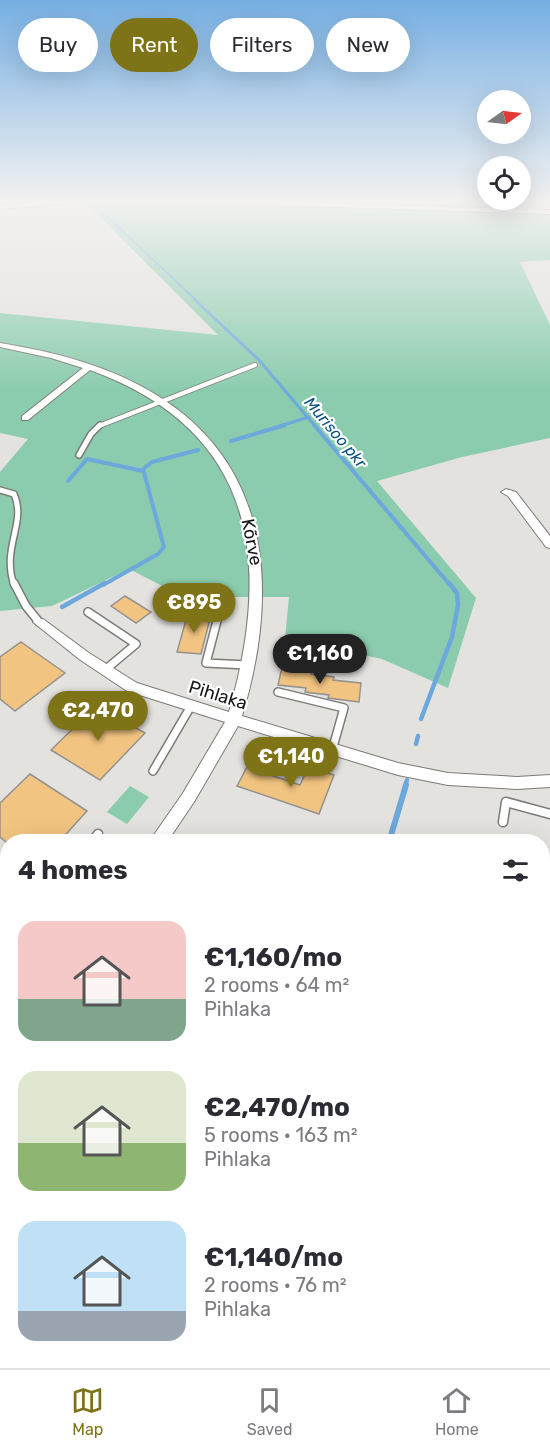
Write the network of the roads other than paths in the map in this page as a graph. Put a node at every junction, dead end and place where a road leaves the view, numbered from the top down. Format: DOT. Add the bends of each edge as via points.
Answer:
graph roads {
  1 [pos="0,345"];
  2 [pos="255,365"];
  3 [pos="89,367"];
  4 [pos="161,402"];
  5 [pos="25,418"];
  6 [pos="79,455"];
  7 [pos="0,490"];
  8 [pos="506,492"];
  9 [pos="550,544"];
  10 [pos="88,612"];
  11 [pos="218,617"];
  12 [pos="39,622"];
  13 [pos="247,665"];
  14 [pos="105,670"];
  15 [pos="278,692"];
  16 [pos="191,706"];
  17 [pos="234,719"];
  18 [pos="333,747"];
  19 [pos="153,771"];
  20 [pos="550,781"];
  21 [pos="550,814"];
  22 [pos="503,822"];
  23 [pos="163,834"];
  1 -- 3 [label="street, Kõrve"];
  2 -- 4 [label="lane"];
  3 -- 4 [label="street, Kõrve"];
  3 -- 5 [label="street"];
  4 -- 6 [label="lane" via="101,424 90,434"];
  4 -- 13 [label="street, Kõrve" via="197,431 214,451 243,501 255,539 258,572"];
  7 -- 12 [label="lane, Pihlaka" via="14,494 19,502 9,569 23,606"];
  8 -- 9 [label="street"];
  10 -- 14 [label="lane" via="136,644"];
  11 -- 13 [label="lane" via="206,663"];
  12 -- 14 [label="street, Pihlaka"];
  13 -- 17 [label="street, Kõrve"];
  14 -- 16 [label="street, Pihlaka" via="132,687"];
  15 -- 18 [label="lane" via="344,708"];
  16 -- 17 [label="street, Pihlaka"];
  16 -- 19 [label="lane"];
  17 -- 18 [label="street, Pihlaka"];
  17 -- 23 [label="street, Kõrve" via="194,791"];
  18 -- 20 [label="street, Pihlaka" via="448,779"];
  21 -- 22 [label="lane" via="506,802"];
}
